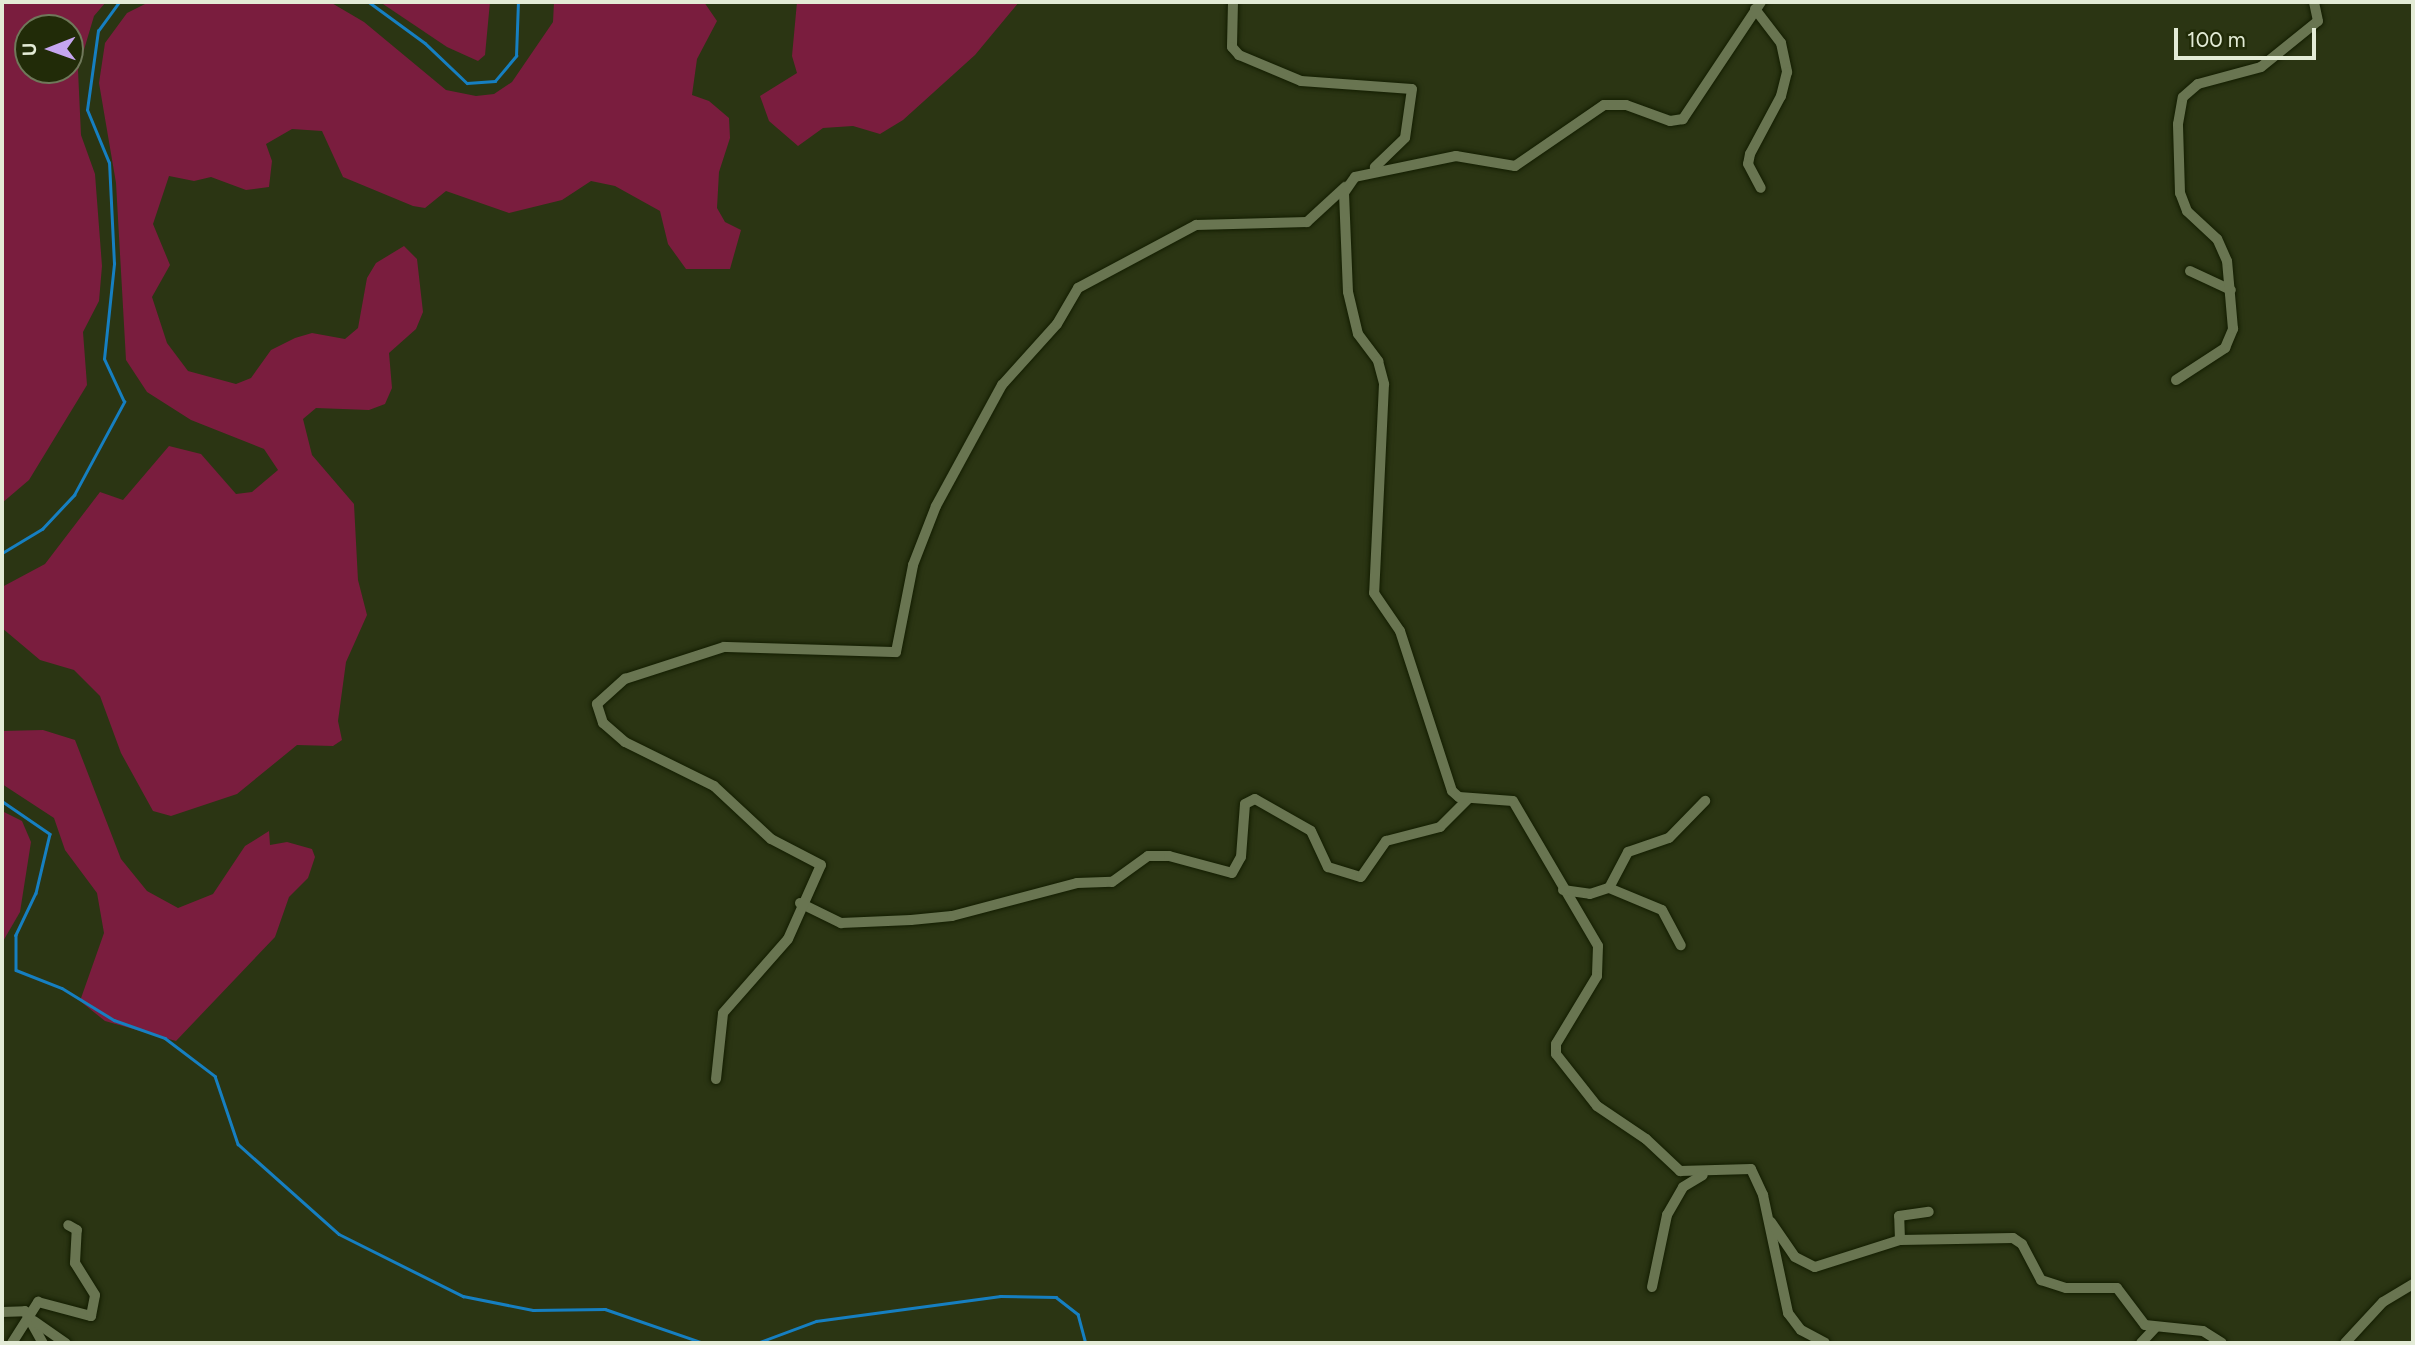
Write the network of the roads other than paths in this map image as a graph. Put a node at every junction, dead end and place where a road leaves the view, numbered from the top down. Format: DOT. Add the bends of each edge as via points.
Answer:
graph roads {
  1 [pos="1233,2"];
  2 [pos="2314,2"];
  3 [pos="1758,5"];
  4 [pos="1369,171"];
  5 [pos="1348,184"];
  6 [pos="1760,188"];
  7 [pos="2190,271"];
  8 [pos="2231,290"];
  9 [pos="2176,380"];
  10 [pos="1469,799"];
  11 [pos="1705,802"];
  12 [pos="1609,888"];
  13 [pos="1563,890"];
  14 [pos="800,903"];
  15 [pos="1681,945"];
  16 [pos="716,1079"];
  17 [pos="1707,1172"];
  18 [pos="1929,1212"];
  19 [pos="1768,1219"];
  20 [pos="68,1225"];
  21 [pos="1900,1240"];
  22 [pos="2413,1284"];
  23 [pos="1652,1286"];
  24 [pos="2,1312"];
  25 [pos="31,1317"];
  26 [pos="2156,1327"];
  27 [pos="12,1343"];
  28 [pos="43,1343"];
  29 [pos="66,1343"];
  30 [pos="1825,1343"];
  31 [pos="2141,1343"];
  32 [pos="2222,1343"];
  33 [pos="2345,1343"];
  1 -- 4 [label="street" via="1232,47 1239,55 1301,81 1413,90 1405,138"];
  2 -- 8 [label="street" via="2320,16 2312,27 2261,67 2191,88 2179,111 2182,205 2217,239"];
  3 -- 4 [label="street" via="1684,119 1670,121 1626,105 1604,105 1510,167 1455,156"];
  3 -- 6 [label="street" via="1780,44 1787,72 1781,96 1750,154 1748,164"];
  4 -- 5 [label="street"];
  5 -- 10 [label="street" via="1350,310 1384,384 1373,589 1400,631 1452,791"];
  5 -- 14 [label="street" via="1307,222 1196,225 1079,288 1057,324 1002,385 936,506 916,555 896,652 724,647 625,679 597,704 603,723 625,742 714,786 771,839 821,865"];
  7 -- 8 [label="street"];
  8 -- 9 [label="street" via="2230,342"];
  10 -- 13 [label="street" via="1513,801"];
  10 -- 14 [label="street" via="1440,827 1386,841 1361,877 1328,867 1311,831 1255,799 1245,804 1241,857 1232,873 1169,856 1148,856 1112,882 1077,883 952,916 911,920 841,923"];
  11 -- 12 [label="street" via="1670,838 1628,852"];
  12 -- 13 [label="street" via="1590,894"];
  12 -- 15 [label="street" via="1662,910"];
  13 -- 17 [label="street" via="1600,958 1593,984 1556,1044 1558,1058 1597,1106 1646,1139 1671,1165 1685,1173"];
  14 -- 16 [label="street" via="788,939 723,1013"];
  17 -- 19 [label="street" via="1751,1169"];
  17 -- 23 [label="street" via="1683,1187 1667,1215"];
  18 -- 21 [label="street" via="1899,1216"];
  19 -- 21 [label="street" via="1795,1257 1815,1267"];
  19 -- 30 [label="street" via="1791,1320"];
  20 -- 25 [label="street" via="77,1230 75,1263 88,1278 95,1307 91,1316 81,1317 38,1302"];
  21 -- 26 [label="street" via="2013,1238 2022,1244 2041,1280 2066,1288 2120,1289 2140,1321"];
  22 -- 33 [label="street" via="2384,1302"];
  24 -- 25 [label="street"];
  25 -- 27 [label="street"];
  25 -- 28 [label="street"];
  25 -- 29 [label="street"];
  26 -- 31 [label="street"];
  26 -- 32 [label="street" via="2203,1331"];
}
